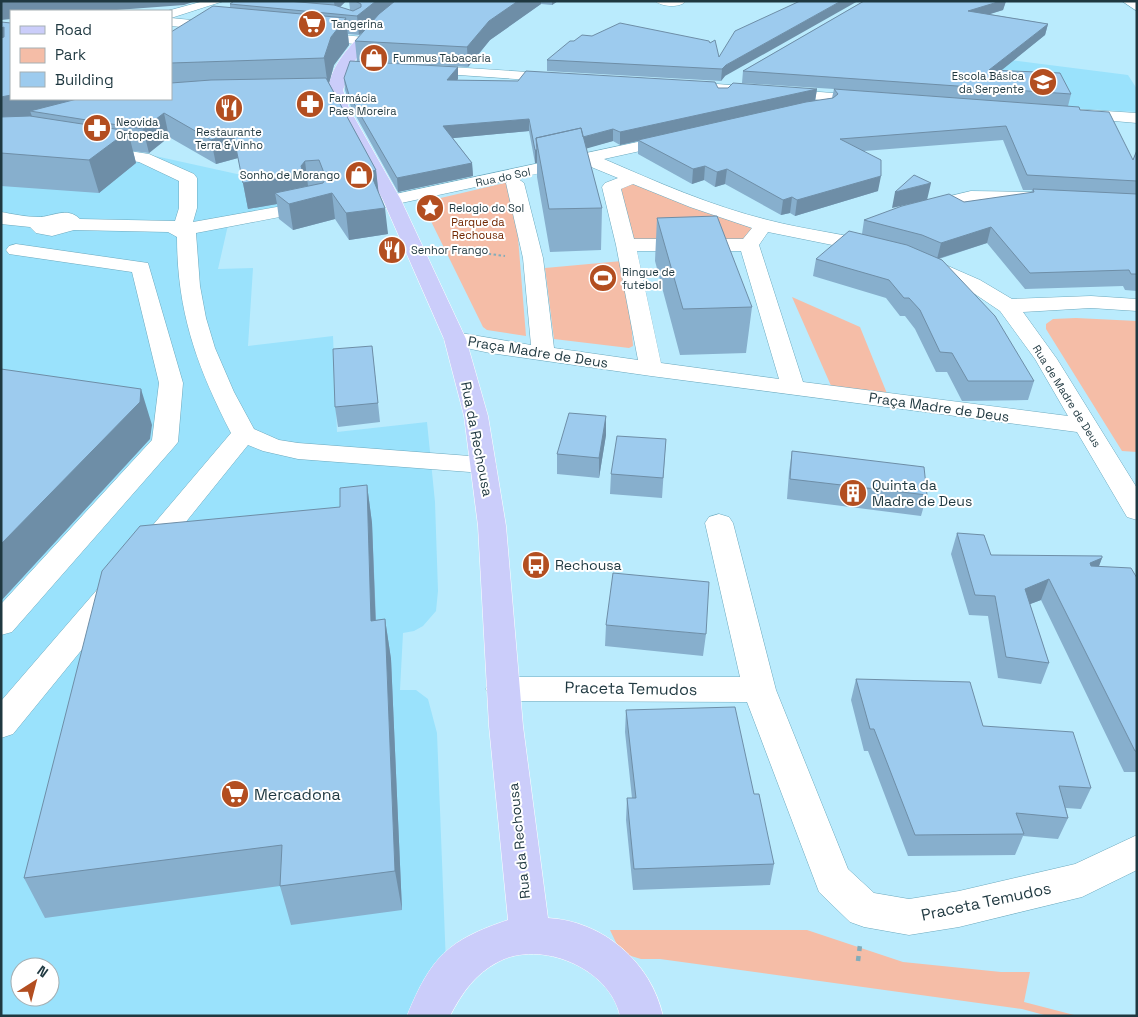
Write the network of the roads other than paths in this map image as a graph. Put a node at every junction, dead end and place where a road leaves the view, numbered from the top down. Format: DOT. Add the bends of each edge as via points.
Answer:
graph roads {
  1 [pos="218,1"];
  2 [pos="411,1"];
  3 [pos="661,1"];
  4 [pos="1128,1"];
  5 [pos="679,2"];
  6 [pos="1137,7"];
  7 [pos="172,14"];
  8 [pos="172,22"];
  9 [pos="363,25"];
  10 [pos="377,27"];
  11 [pos="231,28"];
  12 [pos="300,35"];
  13 [pos="364,41"];
  14 [pos="343,66"];
  15 [pos="362,67"];
  16 [pos="410,69"];
  17 [pos="740,76"];
  18 [pos="577,79"];
  19 [pos="666,84"];
  20 [pos="335,93"];
  21 [pos="318,94"];
  22 [pos="725,96"];
  23 [pos="804,109"];
  24 [pos="1060,113"];
  25 [pos="1137,118"];
  26 [pos="694,134"];
  27 [pos="77,148"];
  28 [pos="588,159"];
  29 [pos="634,178"];
  30 [pos="515,183"];
  31 [pos="316,191"];
  32 [pos="1060,198"];
  33 [pos="392,200"];
  34 [pos="909,211"];
  35 [pos="1,218"];
  36 [pos="764,225"];
  37 [pos="43,226"];
  38 [pos="864,226"];
  39 [pos="181,230"];
  40 [pos="836,237"];
  41 [pos="626,245"];
  42 [pos="749,245"];
  43 [pos="9,256"];
  44 [pos="1137,305"];
  45 [pos="1008,306"];
  46 [pos="455,339"];
  47 [pos="543,353"];
  48 [pos="651,369"];
  49 [pos="793,387"];
  50 [pos="1086,426"];
  51 [pos="244,434"];
  52 [pos="483,464"];
  53 [pos="1137,511"];
  54 [pos="719,522"];
  55 [pos="1,624"];
  56 [pos="503,689"];
  57 [pos="758,690"];
  58 [pos="1,725"];
  59 [pos="1137,851"];
  60 [pos="530,935"];
  61 [pos="428,1016"];
  62 [pos="642,1016"];
  1 -- 7 [label="street"];
  2 -- 10 [label="main road"];
  3 -- 5 [label="street"];
  4 -- 6 [label="street"];
  8 -- 11 [label="street"];
  9 -- 10 [label="street"];
  10 -- 13 [label="main road"];
  12 -- 13 [label="street"];
  13 -- 14 [label="main road"];
  14 -- 15 [label="street"];
  14 -- 20 [label="main road"];
  16 -- 18 [label="street"];
  17 -- 22 [label="street"];
  19 -- 22 [label="street"];
  20 -- 21 [label="main road"];
  20 -- 33 [label="main road, Rua da Rechousa"];
  22 -- 23 [label="street" via="882,101"];
  24 -- 25 [label="street"];
  26 -- 28 [label="street, Rua do Sol"];
  27 -- 39 [label="street" via="143,158 188,178 188,208"];
  28 -- 29 [label="street, Rua de Madre de Deus"];
  28 -- 33 [label="street, Rua do Sol"];
  29 -- 36 [label="street, Rua de Madre de Deus" via="680,198"];
  29 -- 41 [label="street" via="611,187"];
  30 -- 47 [label="street" via="533,258"];
  31 -- 39 [label="street" via="319,204"];
  32 -- 34 [label="street" via="971,196"];
  33 -- 46 [label="main road, Rua da Rechousa"];
  35 -- 37 [label="street"];
  36 -- 40 [label="street, Rua de Madre de Deus"];
  36 -- 42 [label="street"];
  37 -- 39 [label="street" via="64,217 71,219 71,224 172,226"];
  37 -- 43 [label="street"];
  38 -- 40 [label="street"];
  39 -- 51 [label="street" via="187,234 188,273 195,318 218,384"];
  40 -- 45 [label="street, Rua de Madre de Deus" via="902,254 973,284"];
  41 -- 42 [label="street"];
  41 -- 48 [label="street"];
  42 -- 49 [label="street"];
  43 -- 55 [label="street" via="141,267 171,383 165,442"];
  44 -- 45 [label="street" via="1091,302"];
  45 -- 50 [label="street, Rua de Madre de Deus" via="1046,359"];
  46 -- 47 [label="street, Praça Madre de Deus"];
  46 -- 52 [label="main road, Rua da Rechousa" via="476,416"];
  47 -- 48 [label="street, Praça Madre de Deus"];
  48 -- 49 [label="street, Praça Madre de Deus"];
  49 -- 50 [label="street, Praça Madre de Deus"];
  50 -- 53 [label="street, Rua de Madre de Deus"];
  51 -- 52 [label="street" via="272,446 298,450"];
  51 -- 58 [label="street"];
  52 -- 56 [label="main road, Rua da Rechousa" via="499,601"];
  54 -- 57 [label="street, Praceta Temudos"];
  56 -- 57 [label="street, Praceta Temudos"];
  56 -- 60 [label="main road, Rua da Rechousa"];
  57 -- 59 [label="street, Praceta Temudos" via="833,880 864,909 910,917 959,909 1082,880"];
  60 -- 61 [label="main road" via="496,942 466,960 443,985"];
  60 -- 62 [label="main road" via="565,938 596,951 623,975"];
}
